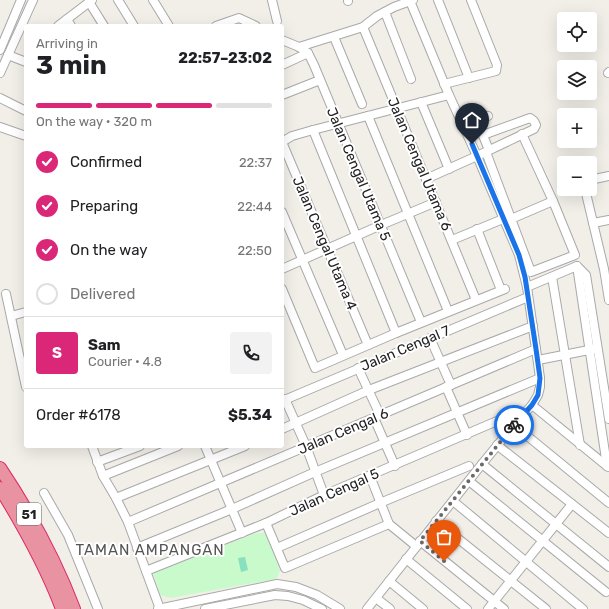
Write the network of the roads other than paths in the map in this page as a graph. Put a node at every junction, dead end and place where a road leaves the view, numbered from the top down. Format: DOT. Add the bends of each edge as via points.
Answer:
graph roads {
  1 [pos="21,0"];
  2 [pos="33,0"];
  3 [pos="118,0"];
  4 [pos="153,0"];
  5 [pos="272,0"];
  6 [pos="438,0"];
  7 [pos="471,0"];
  8 [pos="90,1"];
  9 [pos="411,1"];
  10 [pos="385,12"];
  11 [pos="277,21"];
  12 [pos="69,23"];
  13 [pos="103,24"];
  14 [pos="133,24"];
  15 [pos="168,24"];
  16 [pos="222,24"];
  17 [pos="252,24"];
  18 [pos="363,27"];
  19 [pos="334,37"];
  20 [pos="284,41"];
  21 [pos="299,48"];
  22 [pos="0,50"];
  23 [pos="308,53"];
  24 [pos="8,55"];
  25 [pos="24,61"];
  26 [pos="284,64"];
  27 [pos="0,73"];
  28 [pos="469,78"];
  29 [pos="411,79"];
  30 [pos="320,80"];
  31 [pos="444,84"];
  32 [pos="284,94"];
  33 [pos="449,95"];
  34 [pos="0,98"];
  35 [pos="422,102"];
  36 [pos="362,104"];
  37 [pos="397,108"];
  38 [pos="24,110"];
  39 [pos="368,116"];
  40 [pos="488,116"];
  41 [pos="338,123"];
  42 [pos="0,127"];
  43 [pos="313,130"];
  44 [pos="522,134"];
  45 [pos="24,135"];
  46 [pos="482,136"];
  47 [pos="284,141"];
  48 [pos="284,147"];
  49 [pos="487,151"];
  50 [pos="477,156"];
  51 [pos="449,169"];
  52 [pos="609,176"];
  53 [pos="426,179"];
  54 [pos="597,179"];
  55 [pos="587,196"];
  56 [pos="553,201"];
  57 [pos="436,202"];
  58 [pos="408,214"];
  59 [pos="284,217"];
  60 [pos="507,219"];
  61 [pos="609,220"];
  62 [pos="593,223"];
  63 [pos="381,225"];
  64 [pos="477,229"];
  65 [pos="356,235"];
  66 [pos="452,240"];
  67 [pos="327,248"];
  68 [pos="302,259"];
  69 [pos="547,266"];
  70 [pos="284,268"];
  71 [pos="606,268"];
  72 [pos="551,277"];
  73 [pos="527,287"];
  74 [pos="6,294"];
  75 [pos="284,294"];
  76 [pos="528,297"];
  77 [pos="476,300"];
  78 [pos="609,300"];
  79 [pos="448,311"];
  80 [pos="24,313"];
  81 [pos="11,316"];
  82 [pos="421,322"];
  83 [pos="533,326"];
  84 [pos="396,333"];
  85 [pos="430,338"];
  86 [pos="368,345"];
  87 [pos="536,349"];
  88 [pos="594,349"];
  89 [pos="565,354"];
  90 [pos="343,355"];
  91 [pos="538,360"];
  92 [pos="441,362"];
  93 [pos="24,368"];
  94 [pos="358,368"];
  95 [pos="540,378"];
  96 [pos="448,386"];
  97 [pos="369,390"];
  98 [pos="284,400"];
  99 [pos="532,405"];
  100 [pos="458,412"];
  101 [pos="377,416"];
  102 [pos="522,416"];
  103 [pos="609,419"];
  104 [pos="295,423"];
  105 [pos="514,426"];
  106 [pos="284,428"];
  107 [pos="467,435"];
  108 [pos="386,443"];
  109 [pos="580,445"];
  110 [pos="306,446"];
  111 [pos="497,446"];
  112 [pos="93,448"];
  113 [pos="135,448"];
  114 [pos="173,448"];
  115 [pos="207,448"];
  116 [pos="240,448"];
  117 [pos="211,460"];
  118 [pos="97,462"];
  119 [pos="482,464"];
  120 [pos="395,466"];
  121 [pos="469,466"];
  122 [pos="608,467"];
  123 [pos="0,468"];
  124 [pos="315,472"];
  125 [pos="103,476"];
  126 [pos="370,476"];
  127 [pos="468,481"];
  128 [pos="221,483"];
  129 [pos="0,488"];
  130 [pos="44,494"];
  131 [pos="324,495"];
  132 [pos="116,498"];
  133 [pos="453,501"];
  134 [pos="380,503"];
  135 [pos="609,503"];
  136 [pos="572,504"];
  137 [pos="232,509"];
  138 [pos="436,521"];
  139 [pos="128,522"];
  140 [pos="266,523"];
  141 [pos="389,524"];
  142 [pos="556,524"];
  143 [pos="242,533"];
  144 [pos="609,533"];
  145 [pos="542,541"];
  146 [pos="418,543"];
  147 [pos="137,548"];
  148 [pos="277,548"];
  149 [pos="406,559"];
  150 [pos="526,560"];
  151 [pos="609,567"];
  152 [pos="146,571"];
  153 [pos="389,581"];
  154 [pos="511,581"];
  155 [pos="606,592"];
  156 [pos="376,598"];
  157 [pos="494,601"];
  158 [pos="241,605"];
  159 [pos="62,609"];
  160 [pos="74,609"];
  161 [pos="98,609"];
  162 [pos="160,609"];
  163 [pos="205,609"];
  164 [pos="322,609"];
  165 [pos="340,609"];
  166 [pos="367,609"];
  167 [pos="390,609"];
  168 [pos="423,609"];
  169 [pos="467,609"];
  170 [pos="488,609"];
  171 [pos="504,609"];
  172 [pos="546,609"];
  173 [pos="583,609"];
  1 -- 22 [label="street"];
  2 -- 24 [label="street"];
  3 -- 14 [label="street"];
  4 -- 15 [label="street"];
  5 -- 11 [label="street"];
  6 -- 28 [label="street"];
  7 -- 28 [label="street" via="497,65 496,70"];
  8 -- 12 [label="street"];
  8 -- 13 [label="street"];
  9 -- 10 [label="street"];
  9 -- 31 [label="street"];
  10 -- 18 [label="street"];
  10 -- 29 [label="street"];
  16 -- 17 [label="street" via="239,18"];
  18 -- 19 [label="street"];
  18 -- 37 [label="street, Jalan Cengal Utama 6"];
  19 -- 21 [label="street"];
  19 -- 36 [label="street"];
  20 -- 21 [label="street"];
  21 -- 23 [label="street"];
  23 -- 26 [label="street"];
  23 -- 30 [label="street, Jalan Cengal Utama 5"];
  24 -- 25 [label="street"];
  24 -- 27 [label="street"];
  28 -- 31 [label="street"];
  30 -- 32 [label="street"];
  30 -- 41 [label="street, Jalan Cengal Utama 5"];
  31 -- 33 [label="street"];
  33 -- 35 [label="street"];
  33 -- 50 [label="street"];
  34 -- 38 [label="street"];
  35 -- 37 [label="street"];
  35 -- 51 [label="street"];
  37 -- 39 [label="street"];
  37 -- 53 [label="street, Jalan Cengal Utama 6"];
  39 -- 41 [label="street"];
  39 -- 58 [label="street"];
  40 -- 46 [label="street" via="478,121"];
  41 -- 43 [label="street"];
  41 -- 63 [label="street, Jalan Cengal Utama 5"];
  42 -- 45 [label="street"];
  43 -- 47 [label="street"];
  43 -- 65 [label="street"];
  44 -- 46 [label="street" via="534,129 536,125 530,118"];
  44 -- 49 [label="street"];
  44 -- 56 [label="street"];
  46 -- 49 [label="street"];
  48 -- 67 [label="street, Jalan Cengal Utama 4"];
  49 -- 50 [label="street"];
  49 -- 60 [label="street"];
  50 -- 51 [label="street"];
  50 -- 60 [label="street"];
  51 -- 53 [label="street"];
  52 -- 54 [label="street"];
  53 -- 57 [label="street, Jalan Cengal Utama 6"];
  55 -- 62 [label="street"];
  56 -- 60 [label="street"];
  56 -- 69 [label="street" via="575,255"];
  57 -- 58 [label="street"];
  57 -- 66 [label="street, Jalan Cengal Utama 6"];
  58 -- 63 [label="street"];
  58 -- 79 [label="street"];
  59 -- 68 [label="street"];
  60 -- 64 [label="street"];
  60 -- 69 [label="street" via="531,272"];
  60 -- 73 [label="street"];
  61 -- 62 [label="street"];
  62 -- 71 [label="street"];
  63 -- 65 [label="street"];
  63 -- 82 [label="street, Jalan Cengal Utama 5"];
  64 -- 66 [label="street"];
  64 -- 77 [label="street" via="503,289"];
  65 -- 67 [label="street"];
  65 -- 84 [label="street"];
  66 -- 77 [label="street, Jalan Cengal Utama 6"];
  67 -- 68 [label="street"];
  67 -- 86 [label="street, Jalan Cengal Utama 4"];
  68 -- 70 [label="street"];
  68 -- 90 [label="street"];
  69 -- 72 [label="street"];
  71 -- 78 [label="street"];
  72 -- 73 [label="street"];
  72 -- 88 [label="street" via="577,266 586,275"];
  72 -- 89 [label="street"];
  73 -- 76 [label="street"];
  74 -- 81 [label="street"];
  75 -- 90 [label="street" via="315,368"];
  76 -- 83 [label="street"];
  76 -- 85 [label="street, Jalan Cengal 7"];
  77 -- 79 [label="street"];
  79 -- 82 [label="street"];
  80 -- 81 [label="street"];
  81 -- 93 [label="street"];
  82 -- 84 [label="street"];
  83 -- 87 [label="street"];
  83 -- 92 [label="street"];
  84 -- 86 [label="street"];
  85 -- 92 [label="street"];
  85 -- 94 [label="street, Jalan Cengal 7"];
  86 -- 90 [label="street"];
  87 -- 91 [label="street"];
  87 -- 96 [label="street, Jalan Cengal 6"];
  88 -- 89 [label="street"];
  88 -- 103 [label="street"];
  88 -- 122 [label="street"];
  89 -- 91 [label="street"];
  89 -- 109 [label="street"];
  91 -- 95 [label="street"];
  92 -- 96 [label="street"];
  92 -- 97 [label="street"];
  94 -- 97 [label="street"];
  94 -- 98 [label="street, Jalan Cengal 7"];
  95 -- 99 [label="street" via="538,395"];
  95 -- 100 [label="street"];
  96 -- 100 [label="street"];
  96 -- 101 [label="street, Jalan Cengal 6"];
  97 -- 101 [label="street"];
  97 -- 104 [label="street"];
  98 -- 104 [label="street"];
  99 -- 102 [label="street"];
  99 -- 109 [label="street"];
  100 -- 107 [label="street"];
  100 -- 108 [label="street"];
  101 -- 108 [label="street"];
  101 -- 110 [label="street, Jalan Cengal 6"];
  102 -- 105 [label="street"];
  102 -- 107 [label="street, Jalan Cengal 5" via="504,418"];
  104 -- 106 [label="street"];
  104 -- 110 [label="street"];
  105 -- 111 [label="street"];
  105 -- 135 [label="street"];
  107 -- 120 [label="street, Jalan Cengal 5"];
  108 -- 120 [label="street"];
  108 -- 124 [label="street"];
  109 -- 122 [label="street"];
  110 -- 124 [label="street"];
  110 -- 128 [label="street, Jalan Cengal 6"];
  111 -- 119 [label="street"];
  111 -- 136 [label="street"];
  112 -- 118 [label="street"];
  113 -- 118 [label="street"];
  114 -- 125 [label="street"];
  115 -- 117 [label="street"];
  116 -- 117 [label="street"];
  117 -- 128 [label="street"];
  117 -- 132 [label="street"];
  118 -- 125 [label="street"];
  119 -- 127 [label="street"];
  119 -- 142 [label="street"];
  120 -- 126 [label="street, Jalan Cengal 5"];
  121 -- 134 [label="street"];
  123 -- 160 [label="highway, 51" via="49,550"];
  124 -- 131 [label="street"];
  124 -- 137 [label="street"];
  125 -- 132 [label="street"];
  126 -- 131 [label="street, Jalan Cengal 5"];
  126 -- 134 [label="street"];
  127 -- 133 [label="street"];
  127 -- 145 [label="street"];
  128 -- 137 [label="street"];
  128 -- 139 [label="street, Jalan Cengal 6"];
  129 -- 159 [label="highway, 51" via="38,553"];
  130 -- 161 [label="street" via="68,534"];
  131 -- 140 [label="street, Jalan Cengal 5"];
  132 -- 139 [label="street"];
  133 -- 138 [label="street"];
  133 -- 150 [label="street"];
  134 -- 141 [label="street"];
  134 -- 148 [label="street"];
  136 -- 142 [label="street"];
  136 -- 144 [label="street"];
  137 -- 143 [label="street"];
  137 -- 147 [label="street"];
  138 -- 146 [label="street"];
  138 -- 154 [label="street"];
  139 -- 147 [label="street"];
  140 -- 143 [label="street, Jalan Cengal 5"];
  140 -- 148 [label="street"];
  141 -- 146 [label="street"];
  141 -- 148 [label="street" via="286,568"];
  142 -- 145 [label="street"];
  142 -- 151 [label="street"];
  143 -- 152 [label="street, Jalan Cengal 5"];
  145 -- 150 [label="street"];
  145 -- 155 [label="street"];
  146 -- 149 [label="street"];
  146 -- 157 [label="street"];
  147 -- 152 [label="street"];
  149 -- 153 [label="street"];
  149 -- 169 [label="street"];
  150 -- 154 [label="street"];
  150 -- 173 [label="street"];
  152 -- 162 [label="street"];
  153 -- 156 [label="street"];
  153 -- 168 [label="street"];
  154 -- 157 [label="street"];
  154 -- 172 [label="street"];
  156 -- 166 [label="street"];
  156 -- 167 [label="street"];
  157 -- 170 [label="street"];
  157 -- 171 [label="street"];
  158 -- 163 [label="street"];
  158 -- 164 [label="street" via="275,595 303,600"];
  162 -- 165 [label="street" via="277,584 296,587 317,595"];
}
